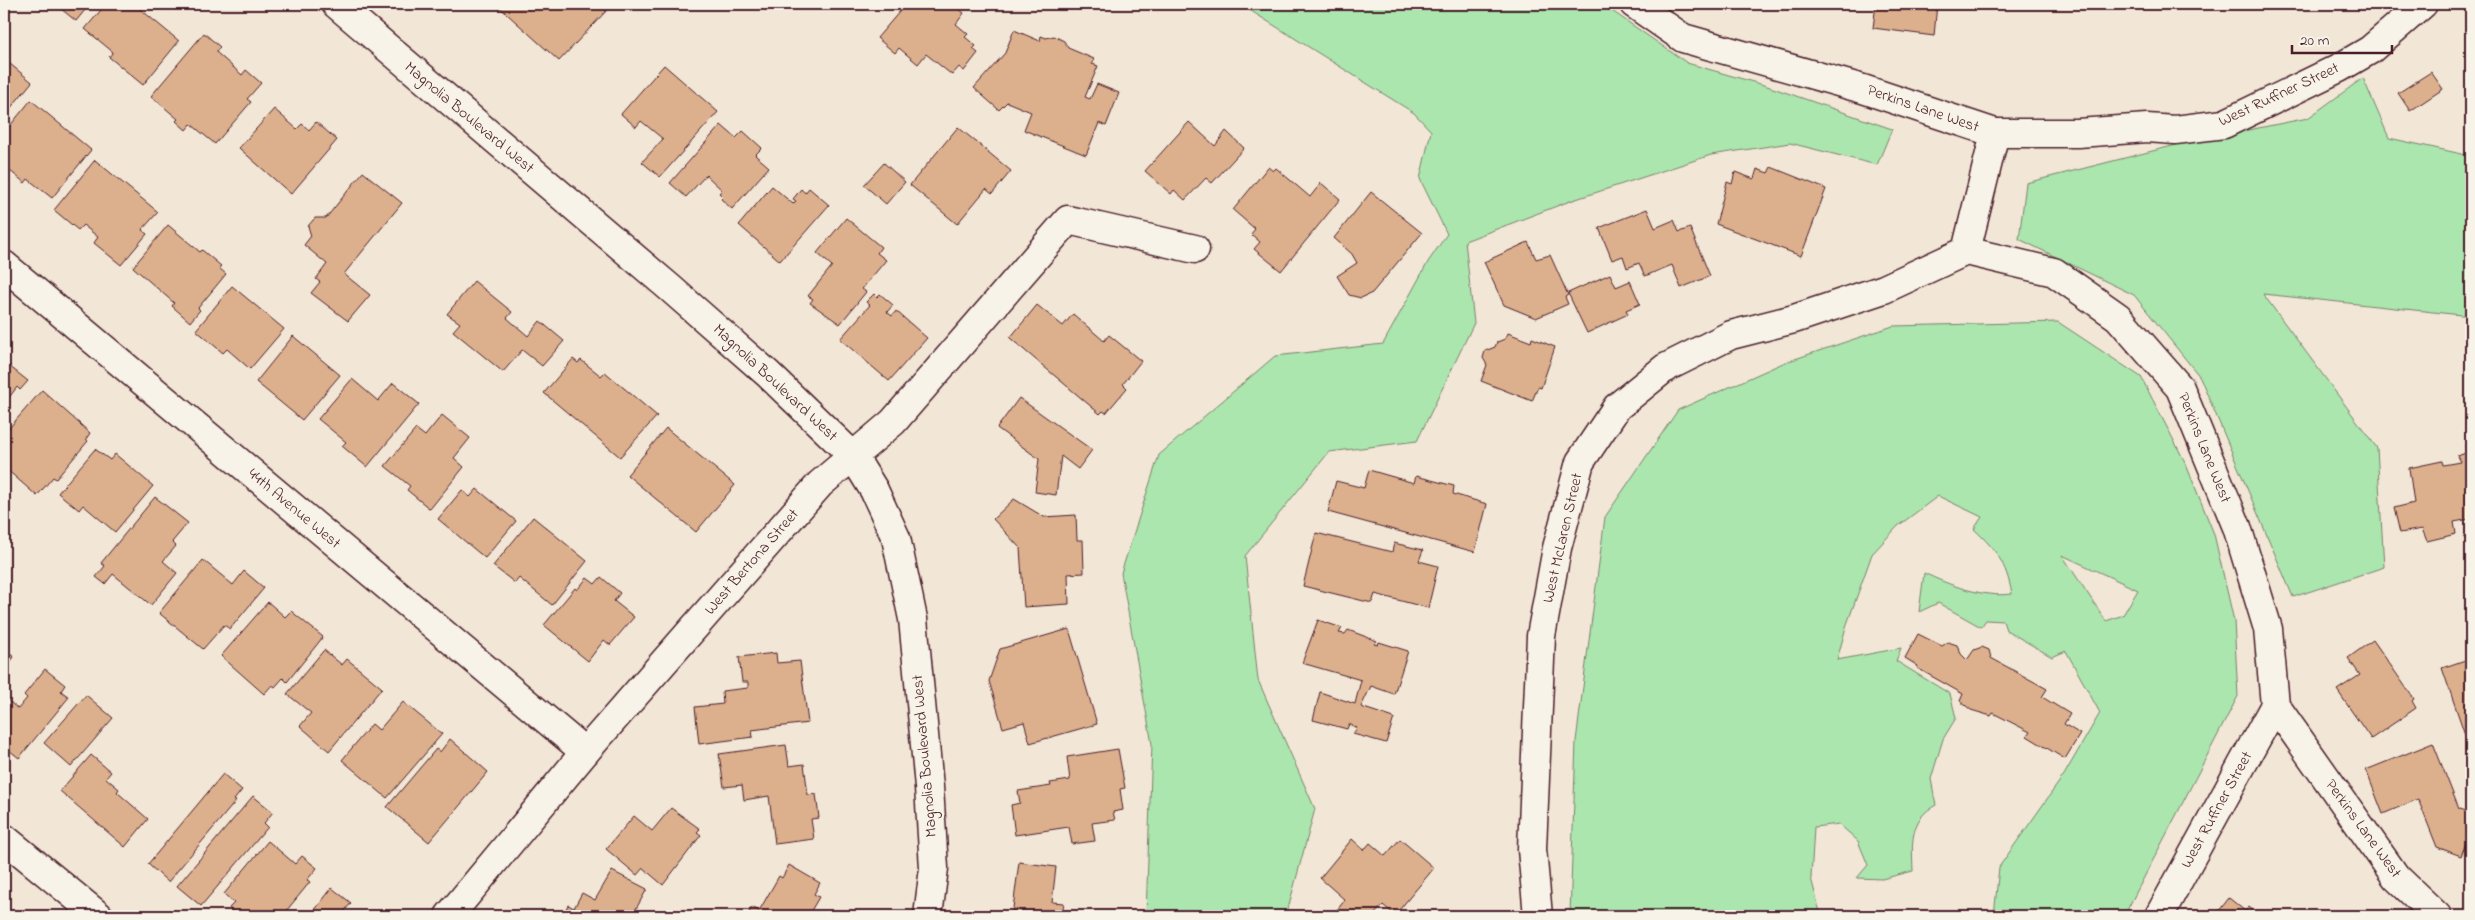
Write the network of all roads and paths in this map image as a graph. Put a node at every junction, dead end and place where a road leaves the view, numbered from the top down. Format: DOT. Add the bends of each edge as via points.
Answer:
graph roads {
  1 [pos="336,4"];
  2 [pos="1634,4"];
  3 [pos="2423,4"];
  4 [pos="1995,133"];
  5 [pos="1195,249"];
  6 [pos="1966,251"];
  7 [pos="4,265"];
  8 [pos="853,456"];
  9 [pos="2275,705"];
  10 [pos="585,752"];
  11 [pos="4,838"];
  12 [pos="99,916"];
  13 [pos="449,916"];
  14 [pos="928,916"];
  15 [pos="1538,916"];
  16 [pos="2160,916"];
  17 [pos="2436,916"];
  1 -- 8 [label="street, Magnolia Boulevard West" via="768,374"];
  2 -- 4 [label="street, Perkins Lane West" via="1683,38 1863,89"];
  3 -- 4 [label="street, West Ruffner Street" via="2370,50 2224,124 2175,130"];
  4 -- 6 [label="street, Perkins Lane West"];
  5 -- 8 [label="street, West Bertona Street" via="1068,220 893,422"];
  6 -- 9 [label="street, Perkins Lane West" via="2054,272 2118,317 2180,388 2236,526 2265,620"];
  6 -- 15 [label="street, West McLaren Street" via="1884,290 1731,335 1665,368 1617,407 1580,462 1557,548 1541,636 1532,849"];
  7 -- 10 [label="street, 44th Avenue West"];
  8 -- 10 [label="street, West Bertona Street" via="820,484"];
  8 -- 14 [label="street, Magnolia Boulevard West" via="874,490 896,538 913,619 934,868"];
  9 -- 16 [label="street, West Ruffner Street"];
  9 -- 17 [label="street, Perkins Lane West" via="2396,877"];
  10 -- 13 [label="street, West Bertona Street"];
  11 -- 12 [label="street"];
}
